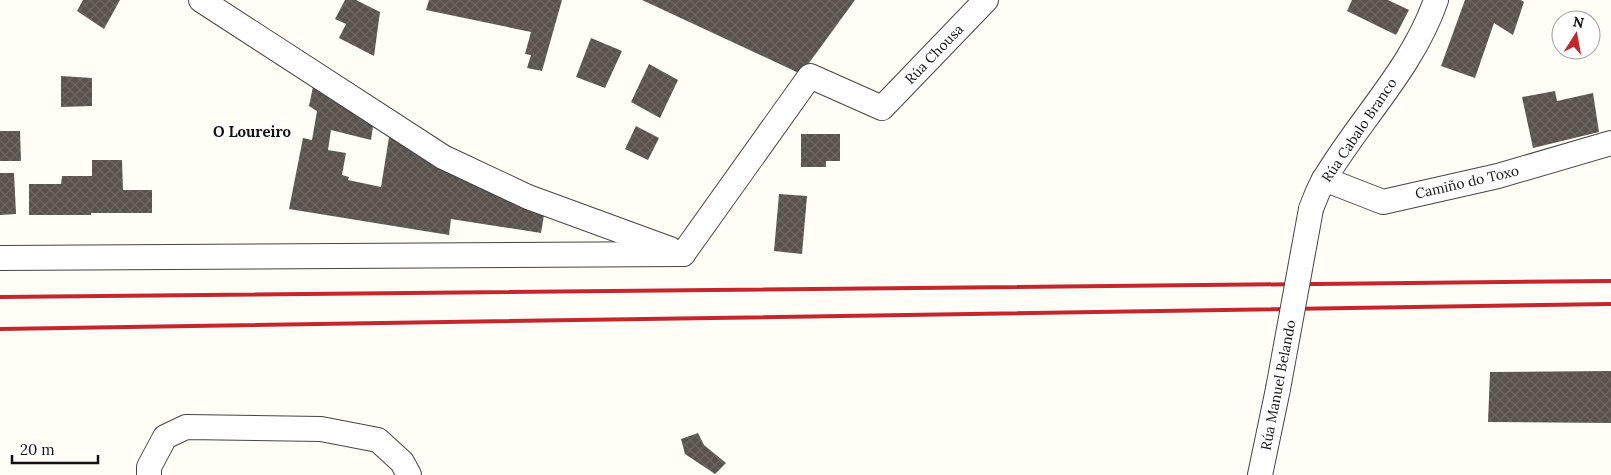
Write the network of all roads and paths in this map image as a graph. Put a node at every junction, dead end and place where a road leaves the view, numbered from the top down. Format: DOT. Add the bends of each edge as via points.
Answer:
graph roads {
  1 [pos="201,0"];
  2 [pos="986,0"];
  3 [pos="1436,0"];
  4 [pos="1611,143"];
  5 [pos="1324,179"];
  6 [pos="683,254"];
  7 [pos="0,258"];
  8 [pos="1295,296"];
  9 [pos="149,475"];
  10 [pos="409,475"];
  11 [pos="1260,475"];
  1 -- 6 [label="street" via="443,156 528,197"];
  2 -- 6 [label="street, Rúa Chousa" via="882,108 810,76"];
  3 -- 5 [label="street, Rúa Cabalo Branco" via="1412,52"];
  4 -- 5 [label="street, Camiño do Toxo" via="1498,176 1383,202"];
  5 -- 8 [label="street, Rúa Cabalo Branco, bridge" via="1311,209"];
  6 -- 7 [label="street"];
  8 -- 11 [label="street, Rúa Manuel Belando, bridge"];
  9 -- 10 [label="street" via="149,467 166,438 186,427 321,429 378,440 402,462"];
}
